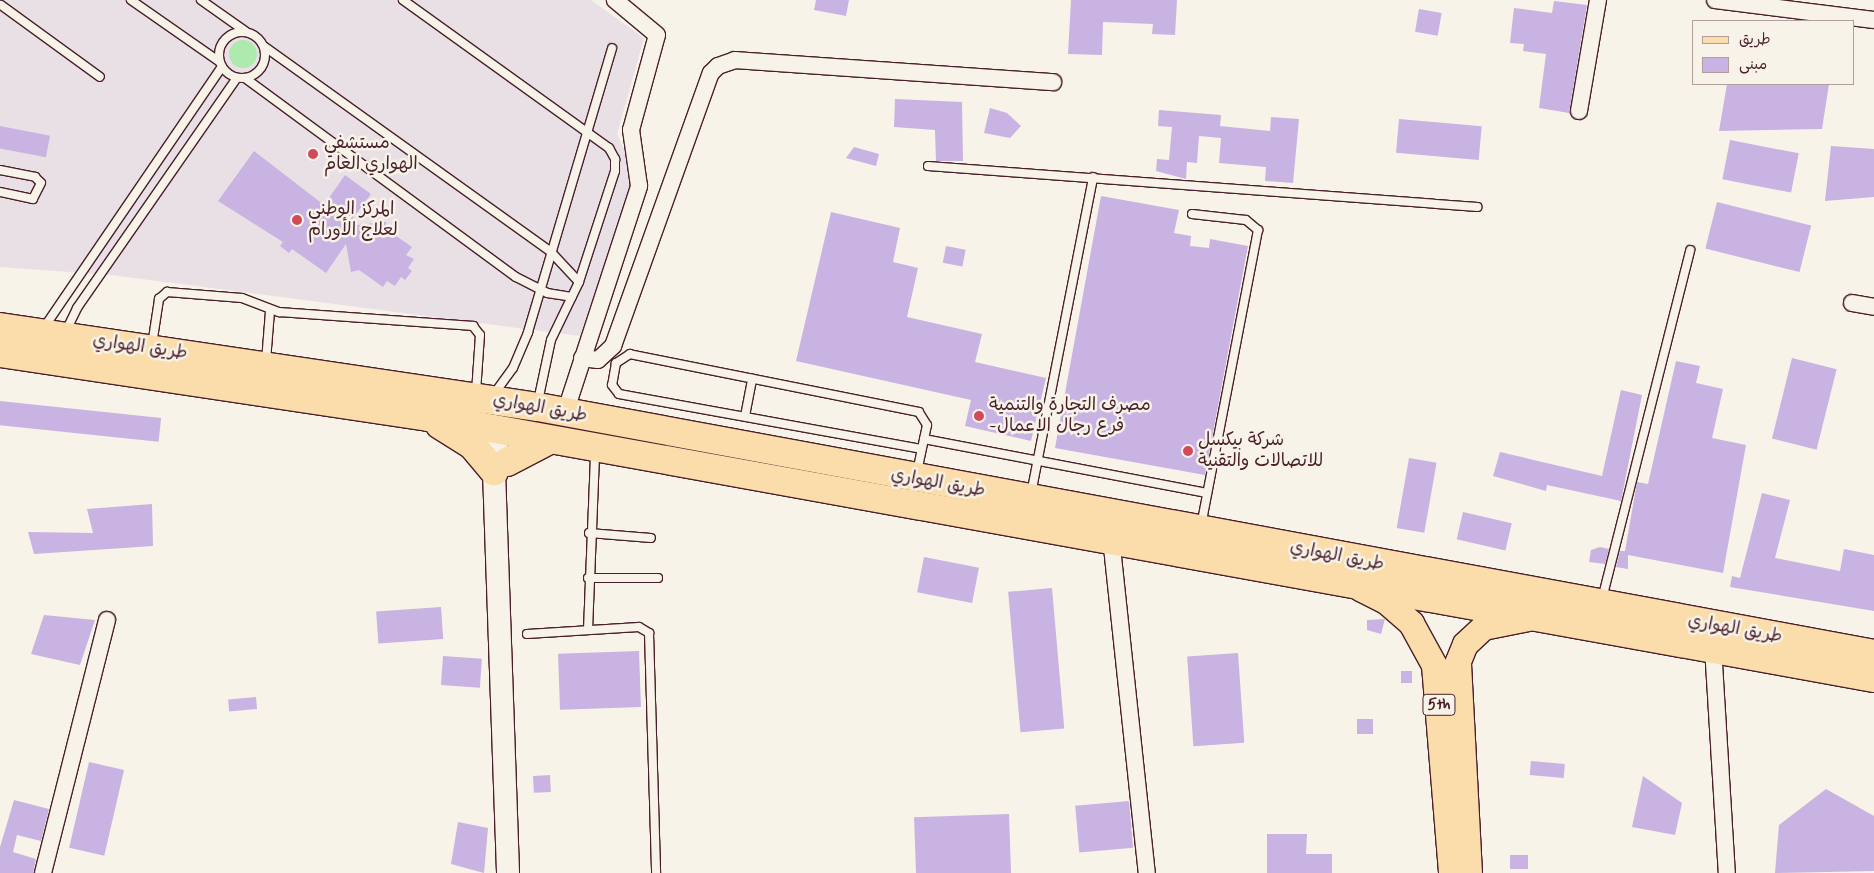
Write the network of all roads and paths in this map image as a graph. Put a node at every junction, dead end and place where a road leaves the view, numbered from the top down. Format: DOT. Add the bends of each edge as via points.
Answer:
graph roads {
  1 [pos="131,0"];
  2 [pos="201,0"];
  3 [pos="403,0"];
  4 [pos="615,0"];
  5 [pos="1598,0"];
  6 [pos="1715,0"];
  7 [pos="1761,3"];
  8 [pos="2,4"];
  9 [pos="1874,20"];
  10 [pos="245,31"];
  11 [pos="265,47"];
  12 [pos="612,48"];
  13 [pos="221,65"];
  14 [pos="100,77"];
  15 [pos="241,78"];
  16 [pos="1053,82"];
  17 [pos="1579,111"];
  18 [pos="587,133"];
  19 [pos="928,166"];
  20 [pos="0,170"];
  21 [pos="1093,177"];
  22 [pos="0,192"];
  23 [pos="1477,207"];
  24 [pos="1192,214"];
  25 [pos="1690,250"];
  26 [pos="551,252"];
  27 [pos="579,282"];
  28 [pos="540,290"];
  29 [pos="572,297"];
  30 [pos="1852,302"];
  31 [pos="1874,307"];
  32 [pos="270,310"];
  33 [pos="0,327"];
  34 [pos="49,347"];
  35 [pos="152,349"];
  36 [pos="0,353"];
  37 [pos="582,358"];
  38 [pos="265,366"];
  39 [pos="752,379"];
  40 [pos="483,398"];
  41 [pos="538,407"];
  42 [pos="565,413"];
  43 [pos="745,416"];
  44 [pos="428,417"];
  45 [pos="506,431"];
  46 [pos="924,439"];
  47 [pos="549,440"];
  48 [pos="595,448"];
  49 [pos="921,449"];
  50 [pos="1036,464"];
  51 [pos="499,473"];
  52 [pos="915,479"];
  53 [pos="1207,493"];
  54 [pos="1030,498"];
  55 [pos="986,504"];
  56 [pos="1200,530"];
  57 [pos="589,533"];
  58 [pos="652,538"];
  59 [pos="1111,538"];
  60 [pos="588,578"];
  61 [pos="658,578"];
  62 [pos="1344,583"];
  63 [pos="1601,605"];
  64 [pos="1544,617"];
  65 [pos="107,620"];
  66 [pos="588,630"];
  67 [pos="527,634"];
  68 [pos="1713,647"];
  69 [pos="1874,654"];
  70 [pos="1874,678"];
  71 [pos="43,873"];
  72 [pos="508,873"];
  73 [pos="656,873"];
  74 [pos="1147,873"];
  75 [pos="1451,873"];
  76 [pos="1469,873"];
  77 [pos="1727,873"];
  1 -- 13 [label="lane"];
  2 -- 10 [label="lane"];
  3 -- 18 [label="lane"];
  4 -- 37 [label="street" via="651,26 656,44 631,130 639,186"];
  5 -- 17 [label="street"];
  6 -- 7 [label="street"];
  7 -- 9 [label="street"];
  8 -- 14 [label="lane"];
  10 -- 11 [label="lane"];
  10 -- 13 [label="lane" via="221,44"];
  11 -- 15 [label="lane" via="260,70"];
  11 -- 26 [label="lane"];
  12 -- 18 [label="lane"];
  13 -- 15 [label="lane"];
  13 -- 34 [label="lane" via="56,304"];
  15 -- 28 [label="lane"];
  15 -- 34 [label="lane"];
  16 -- 37 [label="street" via="735,60 718,66 613,346 598,360"];
  18 -- 26 [label="lane"];
  18 -- 27 [label="lane" via="613,153 616,165"];
  19 -- 21 [label="lane"];
  20 -- 22 [label="lane" via="35,177 41,183 33,199"];
  21 -- 23 [label="lane"];
  21 -- 50 [label="lane"];
  24 -- 53 [label="lane" via="1246,220 1258,230"];
  25 -- 63 [label="lane"];
  26 -- 27 [label="lane"];
  26 -- 28 [label="lane"];
  27 -- 29 [label="lane"];
  28 -- 29 [label="lane"];
  28 -- 40 [label="lane" via="519,356"];
  29 -- 41 [label="lane" via="551,340"];
  30 -- 31 [label="street"];
  32 -- 35 [label="lane" via="242,298 166,292 159,299"];
  32 -- 38 [label="lane"];
  32 -- 40 [label="lane" via="473,326 480,335"];
  33 -- 34 [label="highway, طريق الهواري"];
  34 -- 35 [label="highway, طريق الهواري"];
  34 -- 36 [label="highway, طريق الهواري"];
  34 -- 44 [label="highway, طريق الهواري"];
  35 -- 38 [label="highway, طريق الهواري"];
  37 -- 42 [label="street"];
  38 -- 40 [label="highway, طريق الهواري"];
  39 -- 43 [label="lane"];
  39 -- 43 [label="lane" via="630,354 618,359 612,385 619,394"];
  39 -- 46 [label="lane" via="920,412 926,420"];
  40 -- 41 [label="highway, طريق الهواري"];
  41 -- 42 [label="highway, طريق الهواري"];
  42 -- 52 [label="highway, طريق الهواري"];
  43 -- 49 [label="lane"];
  44 -- 45 [label="highway, طريق الهواري"];
  44 -- 51 [label="highway" via="473,446"];
  45 -- 47 [label="highway, طريق الهواري"];
  45 -- 51 [label="main road"];
  46 -- 49 [label="lane"];
  46 -- 50 [label="lane"];
  47 -- 48 [label="highway, طريق الهواري"];
  47 -- 51 [label="highway"];
  48 -- 55 [label="highway, طريق الهواري"];
  48 -- 57 [label="lane"];
  49 -- 52 [label="lane"];
  50 -- 53 [label="lane"];
  50 -- 54 [label="lane"];
  51 -- 72 [label="main road"];
  52 -- 55 [label="highway, طريق الهواري"];
  53 -- 56 [label="lane"];
  54 -- 55 [label="highway, طريق الهواري"];
  54 -- 56 [label="highway, طريق الهواري"];
  55 -- 59 [label="highway, طريق الهواري"];
  56 -- 63 [label="highway, طريق الهواري"];
  57 -- 58 [label="lane"];
  57 -- 60 [label="lane"];
  59 -- 62 [label="highway, طريق الهواري"];
  59 -- 74 [label="street"];
  60 -- 61 [label="lane"];
  60 -- 66 [label="lane"];
  62 -- 64 [label="highway, طريق الهواري"];
  62 -- 75 [label="main road, 5th" via="1374,594 1400,612 1420,636 1434,665"];
  63 -- 69 [label="highway, طريق الهواري"];
  64 -- 68 [label="highway, طريق الهواري"];
  64 -- 76 [label="main road, 5th" via="1483,627 1460,652 1456,674"];
  65 -- 71 [label="street"];
  66 -- 67 [label="lane"];
  66 -- 73 [label="lane" via="639,627 651,637"];
  68 -- 70 [label="highway, طريق الهواري"];
  68 -- 77 [label="street"];
}
